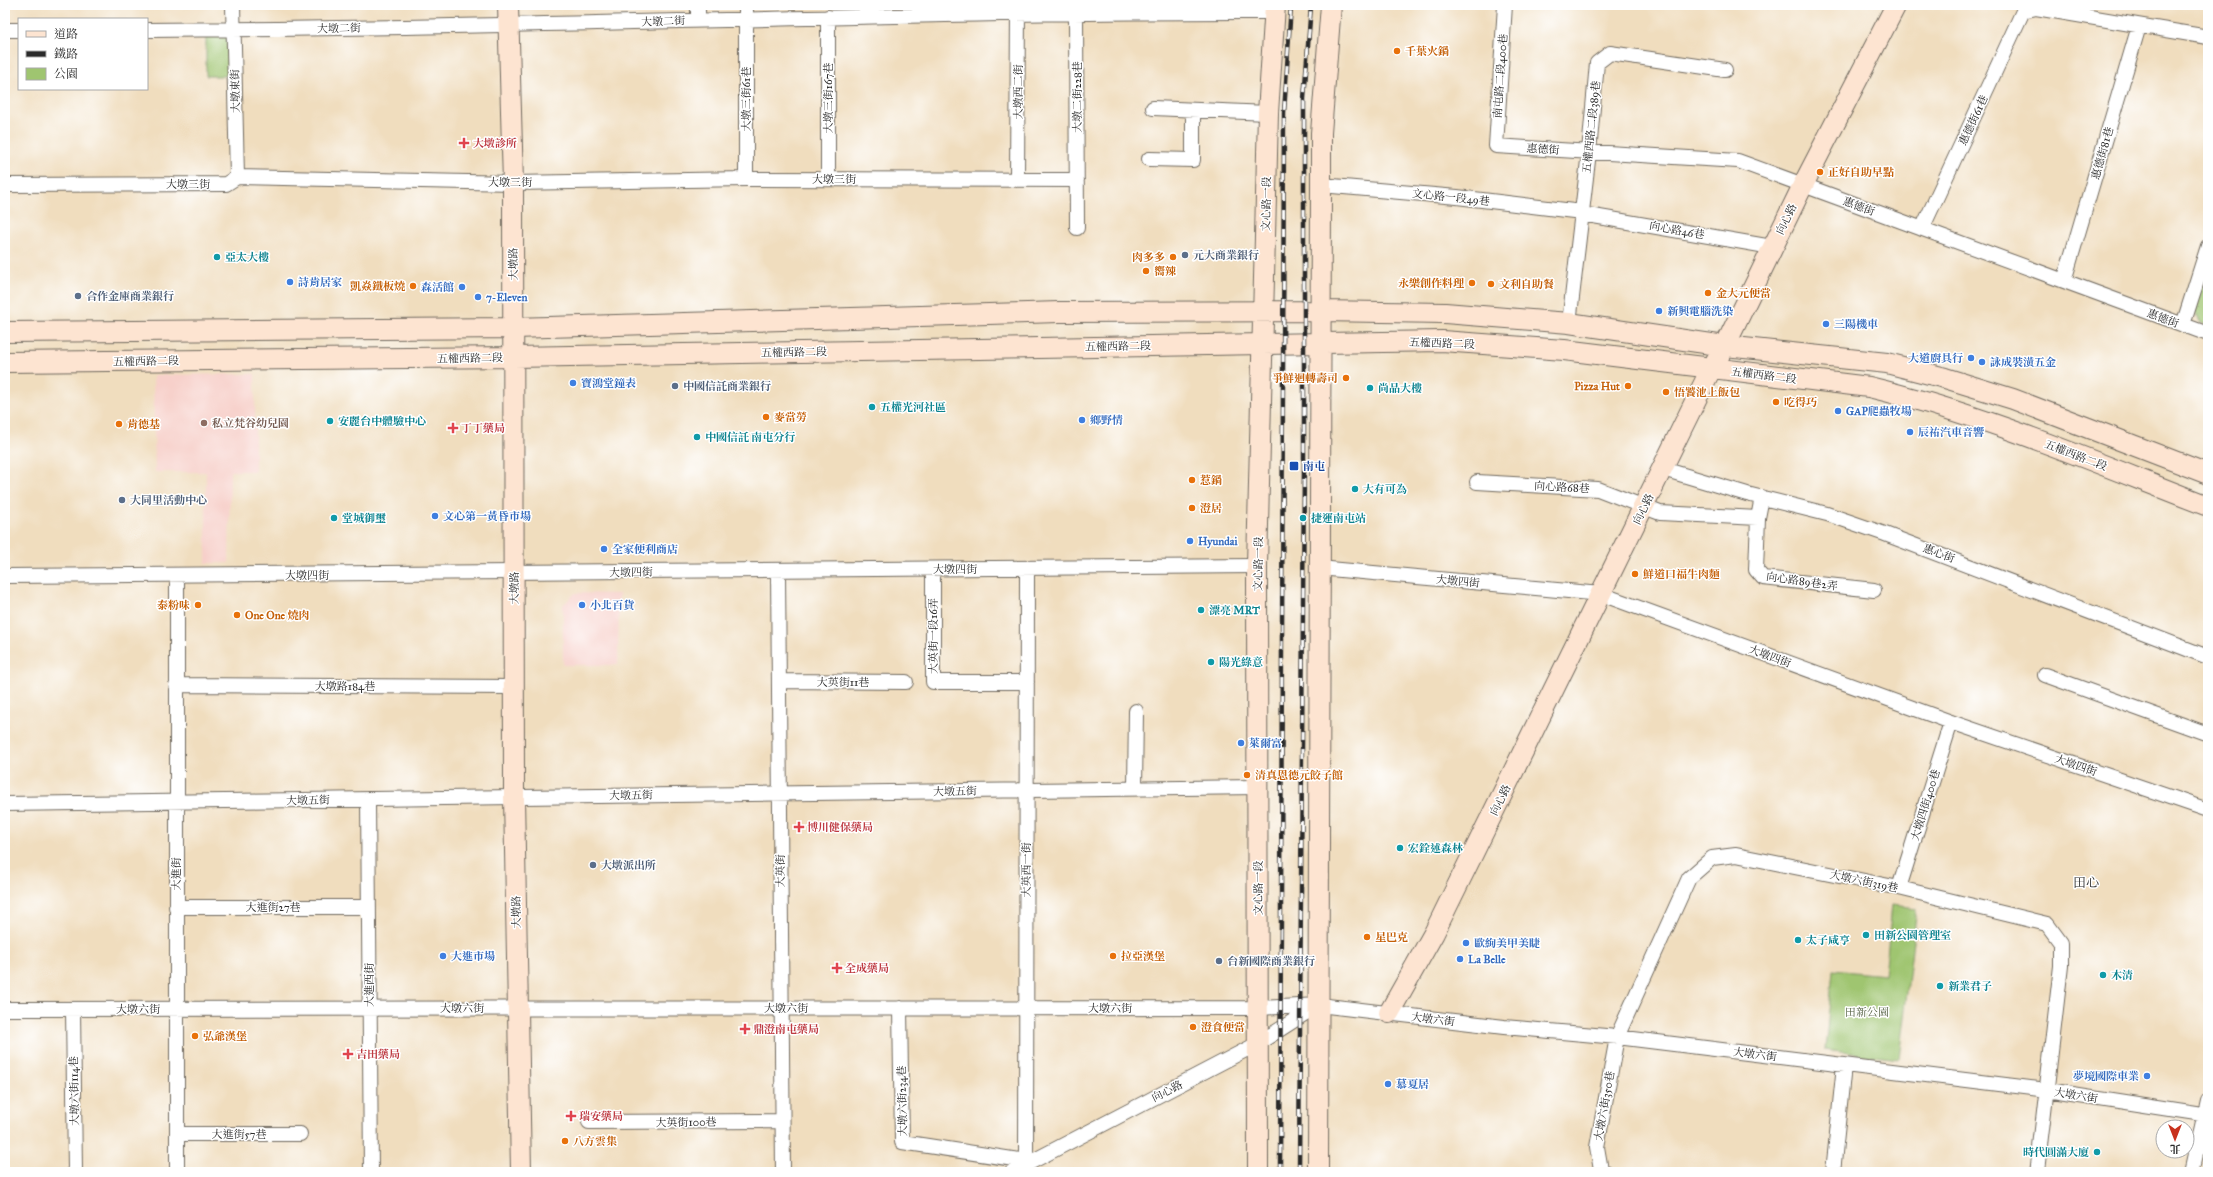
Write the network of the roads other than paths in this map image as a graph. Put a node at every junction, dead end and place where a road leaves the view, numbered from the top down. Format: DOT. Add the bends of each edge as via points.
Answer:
graph roads {
  1 [pos="234,5"];
  2 [pos="508,5"];
  3 [pos="698,5"];
  4 [pos="746,5"];
  5 [pos="1331,5"];
  6 [pos="1505,5"];
  7 [pos="1893,6"];
  8 [pos="1140,8"];
  9 [pos="1018,9"];
  10 [pos="1275,9"];
  11 [pos="1076,14"];
  12 [pos="828,16"];
  13 [pos="746,19"];
  14 [pos="698,20"];
  15 [pos="508,26"];
  16 [pos="2139,26"];
  17 [pos="233,29"];
  18 [pos="5,30"];
  19 [pos="18,30"];
  20 [pos="148,30"];
  21 [pos="2208,37"];
  22 [pos="1725,70"];
  23 [pos="1153,108"];
  24 [pos="1194,110"];
  25 [pos="1268,113"];
  26 [pos="1496,146"];
  27 [pos="1589,152"];
  28 [pos="1149,159"];
  29 [pos="237,177"];
  30 [pos="746,179"];
  31 [pos="828,179"];
  32 [pos="1017,180"];
  33 [pos="1077,180"];
  34 [pos="513,183"];
  35 [pos="5,185"];
  36 [pos="1320,185"];
  37 [pos="1803,185"];
  38 [pos="1582,213"];
  39 [pos="1077,228"];
  40 [pos="1922,229"];
  41 [pos="2208,246"];
  42 [pos="1772,247"];
  43 [pos="2064,281"];
  44 [pos="1320,311"];
  45 [pos="1263,312"];
  46 [pos="1569,323"];
  47 [pos="2183,325"];
  48 [pos="514,328"];
  49 [pos="5,332"];
  50 [pos="2208,334"];
  51 [pos="1320,342"];
  52 [pos="1262,343"];
  53 [pos="1725,346"];
  54 [pos="514,357"];
  55 [pos="5,362"];
  56 [pos="1711,369"];
  57 [pos="1663,469"];
  58 [pos="2208,474"];
  59 [pos="1477,482"];
  60 [pos="1762,497"];
  61 [pos="1645,506"];
  62 [pos="2208,506"];
  63 [pos="1758,518"];
  64 [pos="1257,566"];
  65 [pos="1027,568"];
  66 [pos="1319,568"];
  67 [pos="933,569"];
  68 [pos="778,571"];
  69 [pos="514,573"];
  70 [pos="5,576"];
  71 [pos="177,576"];
  72 [pos="1874,590"];
  73 [pos="1601,594"];
  74 [pos="2208,657"];
  75 [pos="2045,675"];
  76 [pos="779,681"];
  77 [pos="906,682"];
  78 [pos="1027,682"];
  79 [pos="176,685"];
  80 [pos="514,687"];
  81 [pos="1136,711"];
  82 [pos="1951,722"];
  83 [pos="2208,734"];
  84 [pos="1258,787"];
  85 [pos="1136,788"];
  86 [pos="1027,790"];
  87 [pos="780,793"];
  88 [pos="514,797"];
  89 [pos="368,799"];
  90 [pos="176,801"];
  91 [pos="5,804"];
  92 [pos="2208,810"];
  93 [pos="1899,888"];
  94 [pos="176,907"];
  95 [pos="369,907"];
  96 [pos="1319,1005"];
  97 [pos="370,1008"];
  98 [pos="518,1008"];
  99 [pos="781,1008"];
  100 [pos="900,1008"];
  101 [pos="1026,1008"];
  102 [pos="1258,1008"];
  103 [pos="5,1009"];
  104 [pos="73,1009"];
  105 [pos="177,1009"];
  106 [pos="1389,1013"];
  107 [pos="1617,1037"];
  108 [pos="1257,1044"];
  109 [pos="1844,1065"];
  110 [pos="2046,1090"];
  111 [pos="2208,1100"];
  112 [pos="2206,1115"];
  113 [pos="782,1121"];
  114 [pos="589,1122"];
  115 [pos="177,1134"];
  116 [pos="300,1134"];
  117 [pos="1026,1166"];
  118 [pos="75,1172"];
  119 [pos="177,1172"];
  120 [pos="371,1172"];
  121 [pos="521,1172"];
  122 [pos="783,1172"];
  123 [pos="1012,1172"];
  124 [pos="1258,1172"];
  125 [pos="1318,1172"];
  126 [pos="1606,1172"];
  127 [pos="1833,1172"];
  128 [pos="2038,1172"];
  129 [pos="2192,1172"];
  1 -- 17 [label="street, 大墩東街"];
  2 -- 15 [label="main road, 大墩路"];
  3 -- 14 [label="street"];
  4 -- 13 [label="street, 大墩三街61巷"];
  5 -- 36 [label="main road"];
  6 -- 26 [label="street, 南屯路二段400巷"];
  7 -- 37 [label="main road, 向心路"];
  8 -- 10 [label="street, 大墩二街"];
  8 -- 11 [label="street, 大墩二街"];
  9 -- 11 [label="street, 大墩二街"];
  9 -- 12 [label="street, 大墩二街"];
  9 -- 32 [label="street, 大墩西二街"];
  10 -- 25 [label="main road, 文心路一段"];
  11 -- 33 [label="street, 大墩二街228巷"];
  12 -- 13 [label="street, 大墩二街"];
  12 -- 31 [label="street, 大墩三街167巷"];
  13 -- 14 [label="street, 大墩二街"];
  13 -- 30 [label="street, 大墩三街61巷"];
  14 -- 15 [label="street, 大墩二街"];
  15 -- 17 [label="street, 大墩二街"];
  15 -- 34 [label="main road, 大墩路"];
  16 -- 21 [label="street"];
  16 -- 40 [label="street, 惠德街61巷" via="2036,8 2023,11"];
  16 -- 43 [label="street, 惠德街81巷"];
  17 -- 20 [label="street, 大墩二街"];
  17 -- 29 [label="street, 大墩東街"];
  18 -- 19 [label="street"];
  22 -- 27 [label="street, 五權西路二段389巷" via="1610,53 1597,63"];
  23 -- 24 [label="street"];
  24 -- 25 [label="street"];
  24 -- 28 [label="street" via="1193,160"];
  25 -- 45 [label="main road, 文心路一段"];
  26 -- 27 [label="street, 惠德街"];
  27 -- 37 [label="street, 惠德街" via="1738,161"];
  27 -- 38 [label="street, 五權西路二段389巷"];
  29 -- 34 [label="street, 大墩三街"];
  29 -- 35 [label="street, 大墩三街" via="226,184"];
  30 -- 31 [label="street, 大墩三街"];
  30 -- 34 [label="street, 大墩三街"];
  31 -- 32 [label="street, 大墩三街"];
  32 -- 33 [label="street"];
  33 -- 39 [label="street, 大墩二街228巷"];
  34 -- 48 [label="main road, 大墩路"];
  36 -- 38 [label="street, 文心路一段49巷" via="1457,197"];
  36 -- 44 [label="main road"];
  37 -- 40 [label="street, 惠德街"];
  37 -- 42 [label="main road, 向心路"];
  38 -- 42 [label="street, 向心路46巷"];
  38 -- 46 [label="street, 五權西路二段389巷"];
  40 -- 43 [label="street, 惠德街"];
  41 -- 47 [label="street"];
  42 -- 53 [label="main road, 向心路"];
  43 -- 47 [label="street, 惠德街"];
  44 -- 45 [label="main road"];
  44 -- 46 [label="main road" via="1445,313"];
  44 -- 51 [label="main road"];
  45 -- 48 [label="main road" via="1059,312"];
  45 -- 52 [label="main road, 文心路一段"];
  46 -- 53 [label="main road"];
  47 -- 50 [label="street, 惠德街"];
  48 -- 49 [label="main road"];
  48 -- 54 [label="main road, 大墩路"];
  51 -- 52 [label="main road, 五權西路二段"];
  51 -- 56 [label="main road, 五權西路二段" via="1442,341 1564,350"];
  51 -- 66 [label="main road"];
  52 -- 54 [label="main road, 五權西路二段"];
  52 -- 64 [label="main road, 文心路一段"];
  53 -- 56 [label="main road, 向心路"];
  53 -- 58 [label="main road" via="1887,363 1945,378 2013,400"];
  54 -- 55 [label="main road, 五權西路二段"];
  54 -- 69 [label="main road, 大墩路"];
  56 -- 57 [label="main road, 向心路"];
  56 -- 62 [label="main road, 五權西路二段" via="1869,387 1911,397 1990,422"];
  57 -- 60 [label="street, 惠心街"];
  57 -- 61 [label="main road, 向心路"];
  59 -- 61 [label="street, 向心路68巷" via="1598,489"];
  60 -- 63 [label="street, 向心路89巷2弄"];
  60 -- 74 [label="street, 惠心街" via="1828,514 1885,534"];
  61 -- 63 [label="street" via="1660,513"];
  61 -- 73 [label="main road, 向心路"];
  63 -- 72 [label="street, 向心路89巷2弄" via="1756,570 1764,578"];
  64 -- 65 [label="street, 大墩四街"];
  64 -- 84 [label="main road, 文心路一段"];
  65 -- 67 [label="street, 大墩四街"];
  65 -- 78 [label="street, 大英西一街"];
  66 -- 73 [label="street, 大墩四街"];
  66 -- 96 [label="main road"];
  67 -- 68 [label="street, 大墩四街"];
  67 -- 78 [label="street, 大英街一段16弄" via="933,682"];
  68 -- 69 [label="street, 大墩四街"];
  68 -- 76 [label="street, 大英街"];
  69 -- 71 [label="street, 大墩四街"];
  69 -- 80 [label="main road, 大墩路"];
  70 -- 71 [label="street, 大墩四街"];
  71 -- 79 [label="street, 大進街"];
  73 -- 82 [label="street, 大墩四街"];
  73 -- 106 [label="main road, 向心路" via="1434,933"];
  75 -- 83 [label="street"];
  76 -- 77 [label="street, 大英街11巷"];
  76 -- 87 [label="street, 大英街"];
  78 -- 86 [label="street, 大英西一街"];
  79 -- 80 [label="street, 大墩路184巷"];
  79 -- 90 [label="street, 大進街"];
  80 -- 88 [label="main road, 大墩路"];
  81 -- 85 [label="street"];
  82 -- 92 [label="street, 大墩四街"];
  82 -- 93 [label="street, 大墩四街400巷"];
  84 -- 85 [label="street, 大墩五街"];
  84 -- 102 [label="main road, 文心路一段"];
  85 -- 86 [label="street, 大墩五街"];
  86 -- 87 [label="street, 大墩五街"];
  86 -- 101 [label="street, 大英西一街"];
  87 -- 88 [label="street, 大墩五街"];
  87 -- 99 [label="street, 大英街"];
  88 -- 89 [label="street, 大墩五街"];
  88 -- 98 [label="main road, 大墩路"];
  89 -- 90 [label="street, 大墩五街"];
  89 -- 95 [label="street, 大進西街"];
  90 -- 91 [label="street, 大墩五街"];
  90 -- 94 [label="street, 大進街"];
  93 -- 107 [label="street, 大墩六街319巷" via="1736,855 1712,858 1689,878"];
  93 -- 110 [label="street, 大墩六街319巷" via="2047,924 2061,943"];
  94 -- 95 [label="street, 大進街27巷"];
  94 -- 105 [label="street, 大進街"];
  95 -- 97 [label="street, 大進西街"];
  96 -- 102 [label="street, 大墩六街"];
  96 -- 106 [label="street, 大墩六街"];
  96 -- 108 [label="street, 向心路"];
  96 -- 125 [label="main road"];
  97 -- 98 [label="street, 大墩六街"];
  97 -- 105 [label="street, 大墩六街"];
  97 -- 120 [label="street, 大進西街"];
  98 -- 99 [label="street, 大墩六街"];
  98 -- 121 [label="main road, 大墩路"];
  99 -- 100 [label="street, 大墩六街"];
  99 -- 113 [label="street, 大英街"];
  100 -- 101 [label="street, 大墩六街"];
  100 -- 117 [label="street, 大墩六街234巷" via="902,1142"];
  101 -- 102 [label="street, 大墩六街"];
  101 -- 117 [label="street, 大英西一街"];
  102 -- 108 [label="main road, 文心路一段"];
  103 -- 104 [label="street, 大墩六街"];
  104 -- 105 [label="street, 大墩六街"];
  104 -- 118 [label="street, 大墩六街114巷"];
  105 -- 115 [label="street, 大進街"];
  106 -- 107 [label="street, 大墩六街" via="1504,1028"];
  107 -- 109 [label="street, 大墩六街"];
  107 -- 126 [label="street, 大墩六街350巷" via="1597,1147 1601,1170"];
  108 -- 117 [label="street, 向心路"];
  108 -- 124 [label="main road, 文心路一段"];
  109 -- 110 [label="street, 大墩六街"];
  109 -- 127 [label="street"];
  110 -- 112 [label="street, 大墩六街"];
  110 -- 128 [label="street"];
  111 -- 112 [label="street"];
  112 -- 129 [label="street"];
  113 -- 114 [label="street, 大英街100巷"];
  113 -- 122 [label="street, 大英街"];
  115 -- 116 [label="street, 大進街57巷"];
  115 -- 119 [label="street, 大進街"];
  117 -- 123 [label="street, 向心路"];
}
